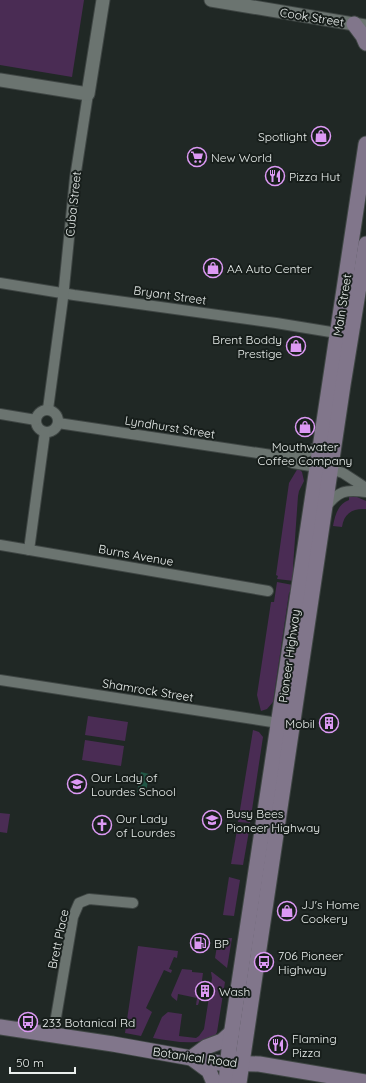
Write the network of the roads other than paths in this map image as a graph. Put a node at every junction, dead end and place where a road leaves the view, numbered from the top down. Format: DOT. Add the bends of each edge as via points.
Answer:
graph roads {
  1 [pos="103,0"];
  2 [pos="211,0"];
  3 [pos="229,1"];
  4 [pos="360,25"];
  5 [pos="366,43"];
  6 [pos="0,80"];
  7 [pos="88,94"];
  8 [pos="366,144"];
  9 [pos="366,244"];
  10 [pos="0,283"];
  11 [pos="63,293"];
  12 [pos="337,333"];
  13 [pos="48,409"];
  14 [pos="0,414"];
  15 [pos="36,420"];
  16 [pos="58,423"];
  17 [pos="45,432"];
  18 [pos="320,446"];
  19 [pos="278,456"];
  20 [pos="324,468"];
  21 [pos="366,488"];
  22 [pos="366,492"];
  23 [pos="324,509"];
  24 [pos="0,546"];
  25 [pos="29,550"];
  26 [pos="268,591"];
  27 [pos="303,609"];
  28 [pos="0,680"];
  29 [pos="285,724"];
  30 [pos="133,903"];
  31 [pos="0,1027"];
  32 [pos="232,1032"];
  33 [pos="53,1035"];
  34 [pos="191,1058"];
  35 [pos="235,1063"];
  36 [pos="366,1082"];
  37 [pos="214,1083"];
  38 [pos="226,1083"];
  39 [pos="239,1083"];
  1 -- 7 [label="street, Cuba Street"];
  2 -- 3 [label="street, Cook Street"];
  3 -- 4 [label="street, Cook Street"];
  4 -- 5 [label="main road"];
  6 -- 7 [label="street"];
  7 -- 11 [label="street, Cuba Street" via="75,178"];
  8 -- 12 [label="main road, Main Street"];
  9 -- 20 [label="main road, Main Street" via="343,385"];
  10 -- 11 [label="street, Bryant Street"];
  11 -- 12 [label="street, Bryant Street"];
  11 -- 13 [label="street, Cuba Street"];
  12 -- 18 [label="main road, Main Street"];
  13 -- 15 [label="street" via="40,412"];
  13 -- 16 [label="street" via="54,412"];
  14 -- 15 [label="street"];
  15 -- 17 [label="street" via="40,430"];
  16 -- 17 [label="street" via="53,430"];
  16 -- 19 [label="street, Lyndhurst Street"];
  17 -- 25 [label="street"];
  18 -- 19 [label="street, Lyndhurst Street" via="306,453"];
  18 -- 20 [label="main road, Main Street"];
  19 -- 20 [label="street, Lyndhurst Street" via="293,463"];
  20 -- 21 [label="street, Lyndhurst Street" via="343,473"];
  20 -- 23 [label="main road, Pioneer Highway"];
  20 -- 27 [label="main road, Pioneer Highway" via="326,473 321,481 314,524 305,545"];
  22 -- 23 [label="street" via="344,491 334,497"];
  23 -- 27 [label="main road, Pioneer Highway"];
  24 -- 25 [label="street, Burns Avenue"];
  25 -- 26 [label="street, Burns Avenue"];
  27 -- 29 [label="main road, Pioneer Highway"];
  28 -- 29 [label="street, Shamrock Street"];
  29 -- 32 [label="main road, Pioneer Highway"];
  29 -- 35 [label="main road, Pioneer Highway"];
  30 -- 33 [label="street, Brett Place" via="89,899 79,903 73,916"];
  31 -- 33 [label="main road, Botanical Road"];
  32 -- 34 [label="main road" via="222,1041 206,1047"];
  32 -- 35 [label="main road, Pioneer Highway"];
  33 -- 34 [label="main road, Botanical Road"];
  34 -- 35 [label="main road, Botanical Road"];
  34 -- 37 [label="main road" via="209,1071"];
  35 -- 36 [label="main road, Botanical Road" via="259,1064"];
  35 -- 38 [label="main road, Pioneer Highway"];
  35 -- 39 [label="main road, Pioneer Highway"];
}
